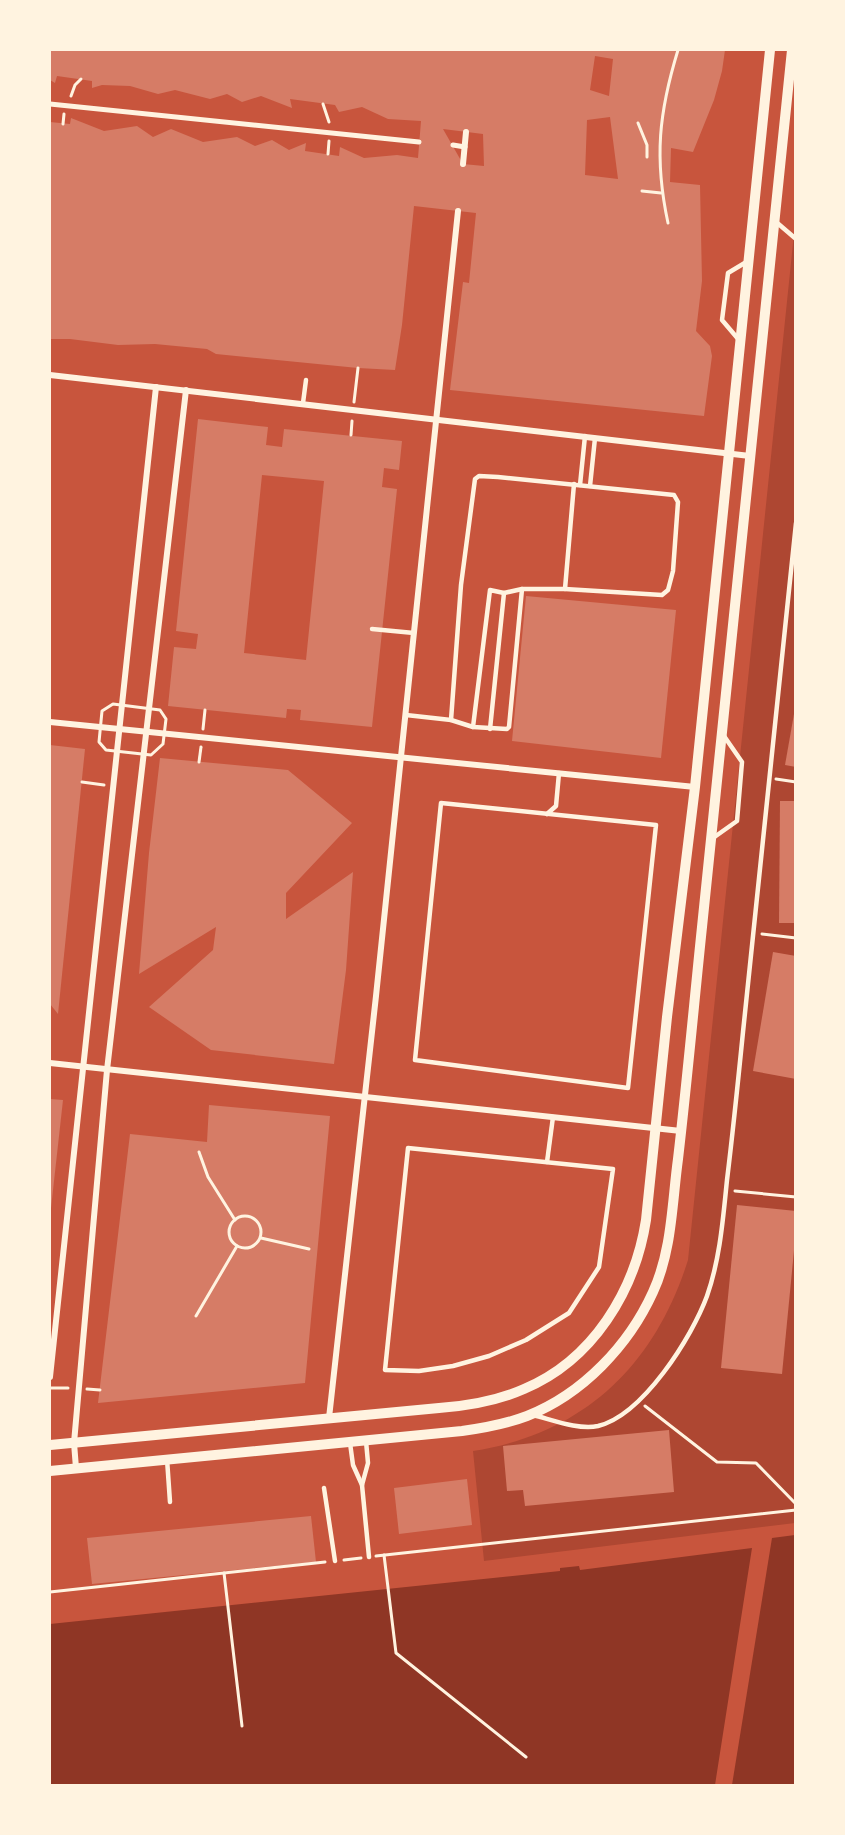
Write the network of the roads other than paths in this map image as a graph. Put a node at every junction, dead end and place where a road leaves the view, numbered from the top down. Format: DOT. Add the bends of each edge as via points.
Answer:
graph roads {
  1 [pos="770,50"];
  2 [pos="792,50"];
  3 [pos="50,104"];
  4 [pos="466,132"];
  5 [pos="419,142"];
  6 [pos="453,145"];
  7 [pos="465,147"];
  8 [pos="463,164"];
  9 [pos="458,211"];
  10 [pos="774,220"];
  11 [pos="795,239"];
  12 [pos="750,261"];
  13 [pos="741,342"];
  14 [pos="50,375"];
  15 [pos="306,380"];
  16 [pos="156,387"];
  17 [pos="186,390"];
  18 [pos="303,403"];
  19 [pos="438,418"];
  20 [pos="585,436"];
  21 [pos="595,438"];
  22 [pos="728,453"];
  23 [pos="750,456"];
  24 [pos="574,484"];
  25 [pos="580,485"];
  26 [pos="590,486"];
  27 [pos="795,523"];
  28 [pos="522,589"];
  29 [pos="565,589"];
  30 [pos="504,593"];
  31 [pos="372,629"];
  32 [pos="414,633"];
  33 [pos="406,715"];
  34 [pos="451,720"];
  35 [pos="50,722"];
  36 [pos="473,727"];
  37 [pos="119,729"];
  38 [pos="490,729"];
  39 [pos="145,732"];
  40 [pos="721,732"];
  41 [pos="401,758"];
  42 [pos="559,773"];
  43 [pos="695,788"];
  44 [pos="547,814"];
  45 [pos="711,840"];
  46 [pos="50,1063"];
  47 [pos="82,1067"];
  48 [pos="107,1070"];
  49 [pos="364,1097"];
  50 [pos="553,1117"];
  51 [pos="656,1128"];
  52 [pos="681,1131"];
  53 [pos="547,1162"];
  54 [pos="50,1377"];
  55 [pos="530,1415"];
  56 [pos="329,1418"];
  57 [pos="366,1441"];
  58 [pos="74,1443"];
  59 [pos="350,1443"];
  60 [pos="50,1445"];
  61 [pos="167,1459"];
  62 [pos="76,1468"];
  63 [pos="50,1471"];
  64 [pos="362,1485"];
  65 [pos="324,1488"];
  66 [pos="170,1502"];
  67 [pos="369,1557"];
  68 [pos="334,1561"];
  1 -- 12 [label="street"];
  2 -- 10 [label="street"];
  3 -- 5 [label="street"];
  4 -- 7 [label="street"];
  6 -- 7 [label="street"];
  7 -- 8 [label="street"];
  9 -- 19 [label="street"];
  10 -- 11 [label="lane"];
  10 -- 23 [label="street"];
  12 -- 13 [label="street"];
  12 -- 13 [label="lane" via="728,273 722,320"];
  13 -- 22 [label="street"];
  14 -- 16 [label="street"];
  15 -- 18 [label="lane"];
  16 -- 17 [label="street"];
  16 -- 37 [label="street"];
  17 -- 18 [label="street"];
  17 -- 39 [label="street"];
  18 -- 19 [label="street"];
  19 -- 20 [label="street"];
  19 -- 32 [label="street"];
  20 -- 21 [label="street"];
  20 -- 25 [label="lane"];
  21 -- 22 [label="street"];
  21 -- 26 [label="lane"];
  22 -- 23 [label="street"];
  22 -- 43 [label="street"];
  23 -- 40 [label="street"];
  24 -- 25 [label="lane"];
  24 -- 29 [label="lane"];
  24 -- 34 [label="lane" via="479,476 473,483"];
  25 -- 26 [label="lane"];
  26 -- 29 [label="lane" via="677,498 673,571 668,590 662,595"];
  27 -- 55 [label="lane" via="715,1270 678,1353 639,1401 611,1421 596,1426"];
  28 -- 29 [label="lane"];
  28 -- 30 [label="lane"];
  28 -- 38 [label="lane" via="509,727"];
  30 -- 36 [label="lane" via="489,590"];
  30 -- 38 [label="lane"];
  31 -- 32 [label="lane"];
  32 -- 33 [label="street"];
  33 -- 34 [label="lane"];
  33 -- 41 [label="street"];
  34 -- 36 [label="lane"];
  35 -- 37 [label="street"];
  36 -- 38 [label="lane"];
  37 -- 39 [label="street"];
  37 -- 47 [label="street"];
  39 -- 41 [label="street"];
  39 -- 48 [label="street"];
  40 -- 45 [label="street"];
  40 -- 45 [label="lane" via="742,762 737,821"];
  41 -- 42 [label="street"];
  41 -- 49 [label="street"];
  42 -- 43 [label="street"];
  42 -- 44 [label="lane" via="556,806"];
  43 -- 51 [label="street"];
  44 -- 44 [label="lane" via="441,803 415,1060 628,1088 656,825"];
  45 -- 52 [label="street"];
  46 -- 47 [label="street"];
  47 -- 48 [label="street"];
  47 -- 54 [label="street"];
  48 -- 49 [label="street"];
  48 -- 58 [label="street"];
  49 -- 50 [label="street"];
  49 -- 56 [label="street"];
  50 -- 51 [label="street"];
  50 -- 53 [label="lane"];
  51 -- 52 [label="street"];
  51 -- 56 [label="street" via="637,1264 619,1302 574,1357 526,1389 493,1400"];
  52 -- 55 [label="street" via="666,1252 659,1280 644,1310 618,1348 592,1375"];
  53 -- 53 [label="lane" via="408,1148 385,1370 419,1371 489,1356 526,1340 569,1313 599,1267 613,1168"];
  55 -- 57 [label="street" via="487,1428"];
  56 -- 58 [label="street"];
  57 -- 59 [label="street"];
  57 -- 64 [label="lane" via="368,1463"];
  58 -- 60 [label="street"];
  58 -- 62 [label="street"];
  59 -- 61 [label="street"];
  59 -- 64 [label="lane" via="353,1465"];
  61 -- 62 [label="street"];
  61 -- 66 [label="lane"];
  62 -- 63 [label="street"];
  64 -- 67 [label="lane"];
  65 -- 68 [label="lane"];
}
